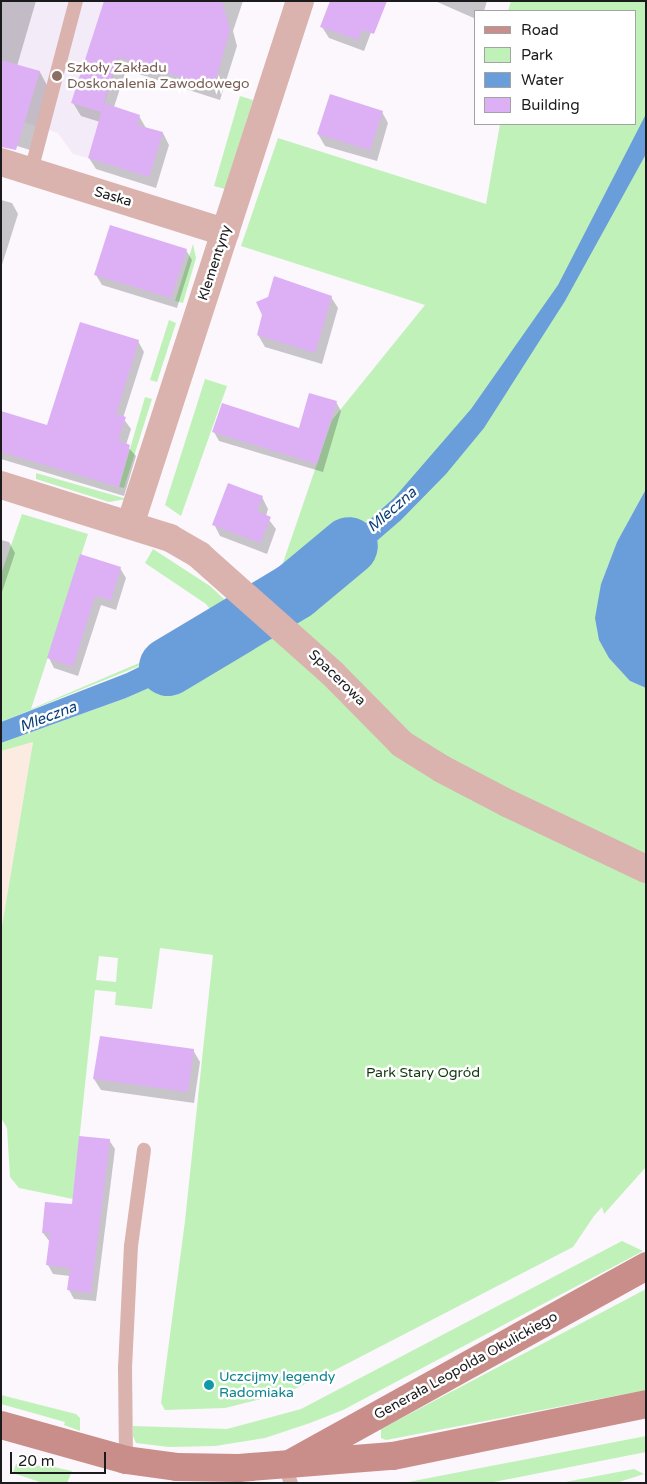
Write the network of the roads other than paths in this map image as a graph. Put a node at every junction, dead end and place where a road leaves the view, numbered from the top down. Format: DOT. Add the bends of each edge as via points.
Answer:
graph roads {
  1 [pos="76,1"];
  2 [pos="300,1"];
  3 [pos="1,162"];
  4 [pos="31,171"];
  5 [pos="225,232"];
  6 [pos="1,485"];
  7 [pos="130,525"];
  8 [pos="646,869"];
  9 [pos="144,1150"];
  10 [pos="646,1266"];
  11 [pos="646,1404"];
  12 [pos="646,1418"];
  13 [pos="572,1420"];
  14 [pos="1,1425"];
  15 [pos="126,1460"];
  16 [pos="288,1475"];
  1 -- 4 [label="lane"];
  2 -- 5 [label="street, Klementyny"];
  3 -- 4 [label="street, Saska"];
  4 -- 5 [label="street, Saska"];
  5 -- 7 [label="street, Klementyny"];
  6 -- 7 [label="street, Spacerowa"];
  7 -- 8 [label="street, Spacerowa" via="170,538 199,554 278,623 402,744 442,769"];
  9 -- 15 [label="lane" via="131,1246 125,1368"];
  10 -- 16 [label="main road, Generała Leopolda Okulickiego"];
  11 -- 13 [label="main road, Generała Leopolda Okulickiego"];
  12 -- 13 [label="main road"];
  13 -- 16 [label="main road, Generała Leopolda Okulickiego"];
  14 -- 15 [label="main road, Generała Leopolda Okulickiego"];
  15 -- 16 [label="main road, Generała Leopolda Okulickiego"];
}
